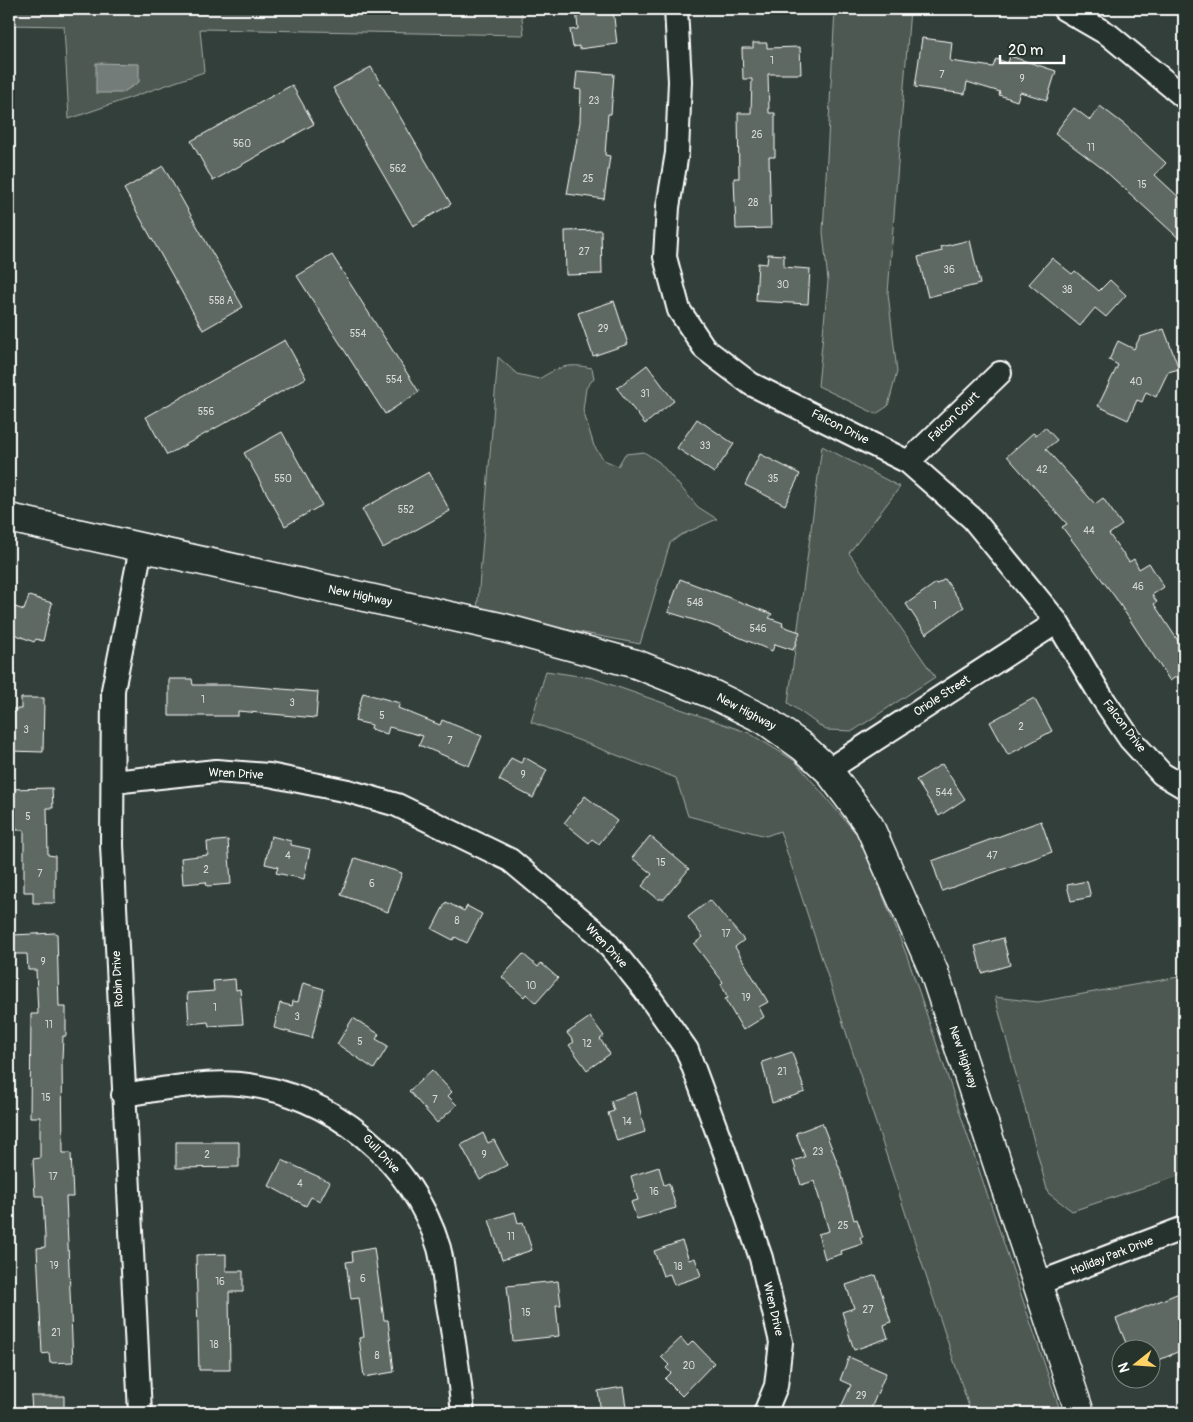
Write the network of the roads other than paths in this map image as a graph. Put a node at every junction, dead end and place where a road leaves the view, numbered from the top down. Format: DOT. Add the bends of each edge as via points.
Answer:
graph roads {
  1 [pos="676,9"];
  2 [pos="1064,9"];
  3 [pos="1184,97"];
  4 [pos="1000,373"];
  5 [pos="908,462"];
  6 [pos="9,518"];
  7 [pos="141,548"];
  8 [pos="1057,622"];
  9 [pos="828,770"];
  10 [pos="114,782"];
  11 [pos="1184,787"];
  12 [pos="124,1095"];
  13 [pos="1184,1228"];
  14 [pos="1039,1283"];
  15 [pos="140,1413"];
  16 [pos="463,1413"];
  17 [pos="765,1413"];
  18 [pos="1080,1413"];
  1 -- 5 [label="street, Falcon Drive" via="680,81 677,153 668,207 665,257 679,310 705,349 751,384"];
  2 -- 3 [label="street" via="1109,35"];
  4 -- 5 [label="street, Falcon Court"];
  5 -- 8 [label="street, Falcon Drive" via="974,519"];
  6 -- 7 [label="street, New Highway"];
  7 -- 9 [label="street, New Highway" via="504,628 636,664 714,695 765,720"];
  7 -- 10 [label="street, Robin Drive" via="113,690"];
  8 -- 9 [label="street, Oriole Street"];
  8 -- 11 [label="street, Falcon Drive" via="1130,738 1162,774"];
  9 -- 14 [label="street, New Highway" via="869,825 934,972"];
  10 -- 12 [label="street, Robin Drive" via="112,845"];
  10 -- 17 [label="street, Wren Drive" via="216,771 269,775 348,791 397,806 510,860 602,937 687,1050 761,1258 781,1342 776,1386"];
  12 -- 15 [label="street, Robin Drive"];
  12 -- 16 [label="street, Gull Drive" via="203,1083 241,1084 281,1093 316,1107 364,1134 394,1167 423,1207 439,1249"];
  13 -- 14 [label="street, Holiday Park Drive"];
  14 -- 18 [label="street, New Highway"];
}
